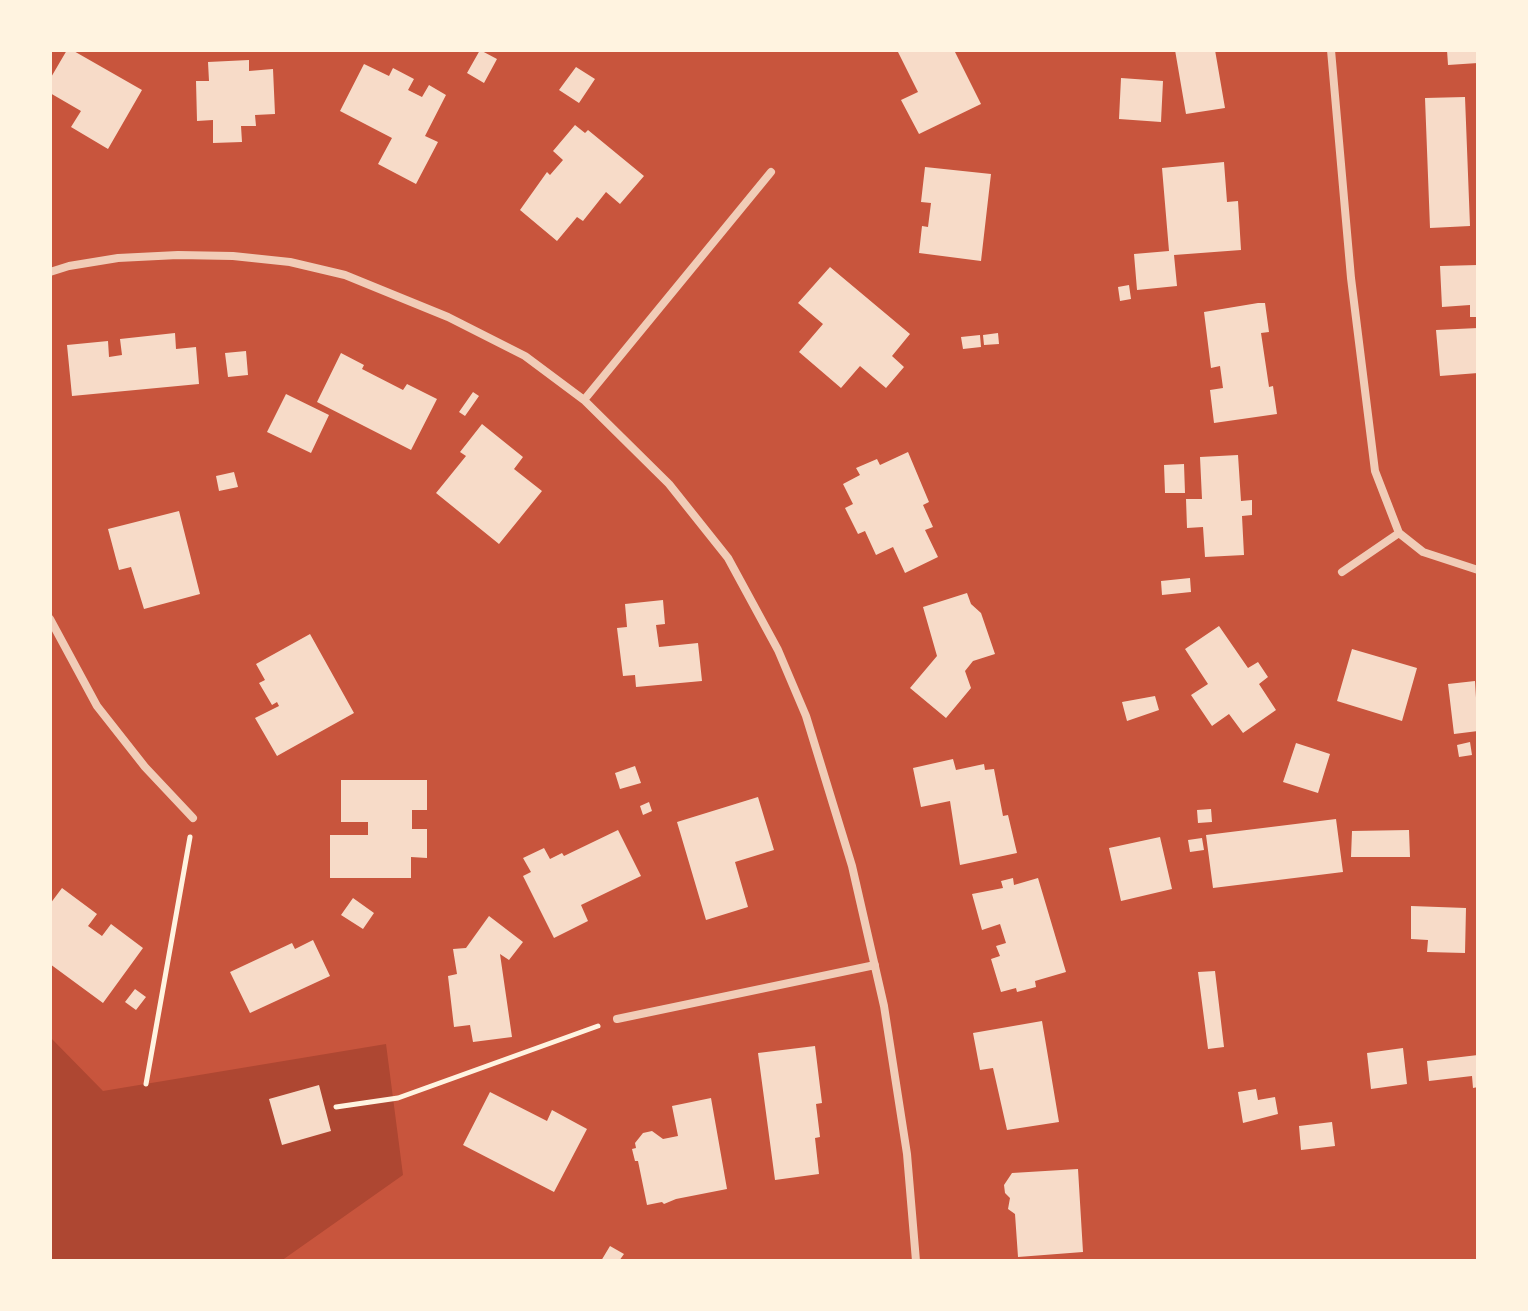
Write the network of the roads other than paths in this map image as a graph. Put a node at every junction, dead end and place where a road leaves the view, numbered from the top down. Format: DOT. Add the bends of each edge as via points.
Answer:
graph roads {
  1 [pos="1331,50"];
  2 [pos="771,172"];
  3 [pos="50,272"];
  4 [pos="584,400"];
  5 [pos="1399,533"];
  6 [pos="1478,570"];
  7 [pos="1342,572"];
  8 [pos="50,619"];
  9 [pos="193,818"];
  10 [pos="875,965"];
  11 [pos="617,1019"];
  12 [pos="916,1261"];
  1 -- 5 [label="street" via="1375,471"];
  2 -- 4 [label="street"];
  3 -- 4 [label="street" via="118,258 178,255 290,262 345,275 525,356"];
  4 -- 10 [label="street" via="669,484 728,558 778,650 810,731 852,866"];
  5 -- 6 [label="street" via="1423,552"];
  5 -- 7 [label="street"];
  8 -- 9 [label="street" via="97,706"];
  10 -- 11 [label="street"];
  10 -- 12 [label="street" via="907,1154"];
}
